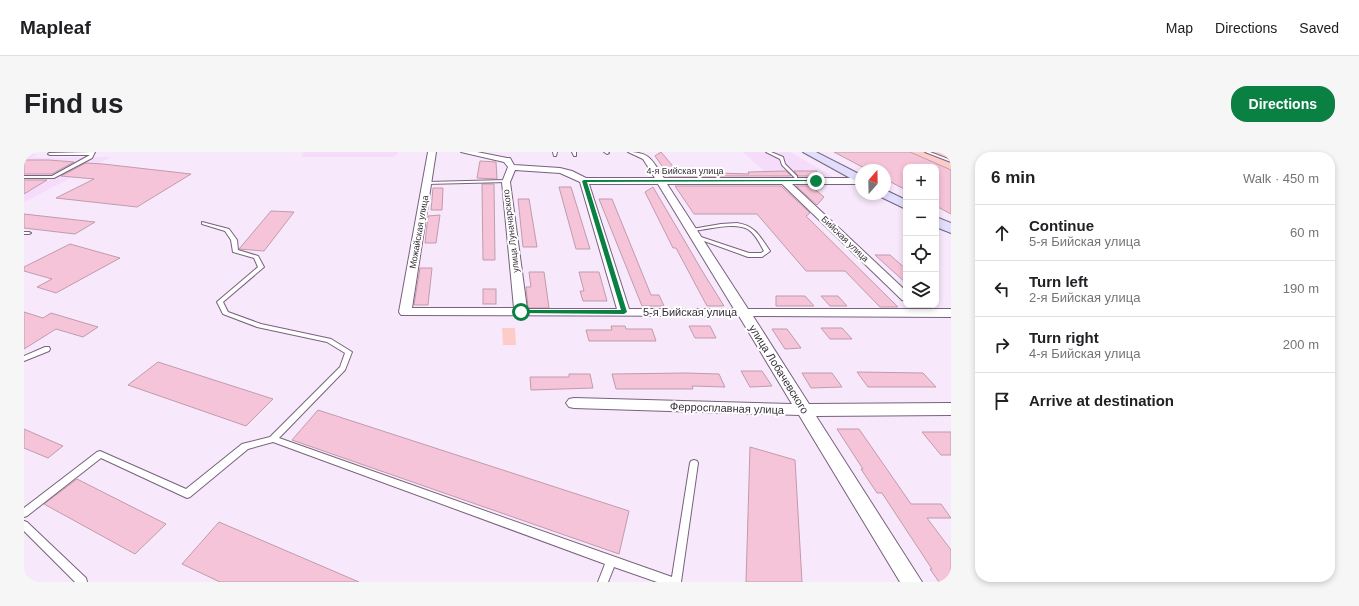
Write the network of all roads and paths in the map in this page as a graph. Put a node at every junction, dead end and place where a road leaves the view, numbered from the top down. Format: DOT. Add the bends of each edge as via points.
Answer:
graph roads {
  1 [pos="432,152"];
  2 [pos="465,152"];
  3 [pos="632,152"];
  4 [pos="768,152"];
  5 [pos="808,152"];
  6 [pos="927,152"];
  7 [pos="93,153"];
  8 [pos="50,154"];
  9 [pos="504,155"];
  10 [pos="951,161"];
  11 [pos="512,167"];
  12 [pos="24,177"];
  13 [pos="796,177"];
  14 [pos="855,178"];
  15 [pos="506,181"];
  16 [pos="584,181"];
  17 [pos="662,181"];
  18 [pos="784,181"];
  19 [pos="855,181"];
  20 [pos="427,183"];
  21 [pos="891,197"];
  22 [pos="903,203"];
  23 [pos="939,223"];
  24 [pos="204,224"];
  25 [pos="951,229"];
  26 [pos="694,233"];
  27 [pos="903,294"];
  28 [pos="918,309"];
  29 [pos="405,312"];
  30 [pos="521,312"];
  31 [pos="624,312"];
  32 [pos="744,312"];
  33 [pos="951,313"];
  34 [pos="47,349"];
  35 [pos="24,359"];
  36 [pos="574,403"];
  37 [pos="805,410"];
  38 [pos="950,411"];
  39 [pos="273,439"];
  40 [pos="694,463"];
  41 [pos="24,513"];
  42 [pos="24,525"];
  43 [pos="612,560"];
  44 [pos="82,582"];
  45 [pos="603,582"];
  46 [pos="671,582"];
  47 [pos="676,582"];
  48 [pos="912,582"];
  1 -- 20 [label="street, Можайская улица"];
  2 -- 9 [label="street"];
  3 -- 17 [label="street, улица Лобачевского" via="646,157"];
  4 -- 13 [label="lane" via="782,158 783,164"];
  5 -- 14 [label="street"];
  6 -- 10 [label="lane"];
  7 -- 8 [label="lane"];
  7 -- 12 [label="lane" via="54,177"];
  9 -- 11 [label="street"];
  11 -- 15 [label="street, улица Луначарского"];
  11 -- 16 [label="street, 4-я Бийская улица" via="568,173"];
  15 -- 20 [label="lane"];
  15 -- 30 [label="street, улица Луначарского"];
  16 -- 17 [label="street, 4-я Бийская улица"];
  16 -- 31 [label="street"];
  17 -- 18 [label="street, 4-я Бийская улица"];
  17 -- 26 [label="street, улица Лобачевского"];
  18 -- 19 [label="street, 4-я Бийская улица"];
  18 -- 27 [label="street, Бийская улица"];
  20 -- 29 [label="street, Можайская улица"];
  21 -- 22 [label="street"];
  23 -- 25 [label="street"];
  24 -- 39 [label="lane" via="227,230 234,240 235,251 256,257 261,267 220,302 225,313 259,326 329,340 348,352 343,368"];
  26 -- 26 [label="lane" via="748,255 762,255 767,251 749,228 720,225"];
  26 -- 32 [label="street, улица Лобачевского"];
  28 -- 32 [label="street, 5-я Бийская улица"];
  28 -- 33 [label="street, 5-я Бийская улица"];
  29 -- 30 [label="street, 5-я Бийская улица"];
  30 -- 31 [label="street, 5-я Бийская улица"];
  31 -- 32 [label="street, 5-я Бийская улица"];
  32 -- 37 [label="street, улица Лобачевского"];
  34 -- 35 [label="lane"];
  36 -- 37 [label="street, Ферросплавная улица"];
  37 -- 38 [label="street, Ферросплавная улица"];
  37 -- 48 [label="street, улица Лобачевского"];
  39 -- 41 [label="lane" via="245,446 187,494 100,454"];
  39 -- 43 [label="lane"];
  40 -- 47 [label="lane"];
  42 -- 44 [label="lane"];
  43 -- 45 [label="lane"];
  43 -- 46 [label="lane"];
}
